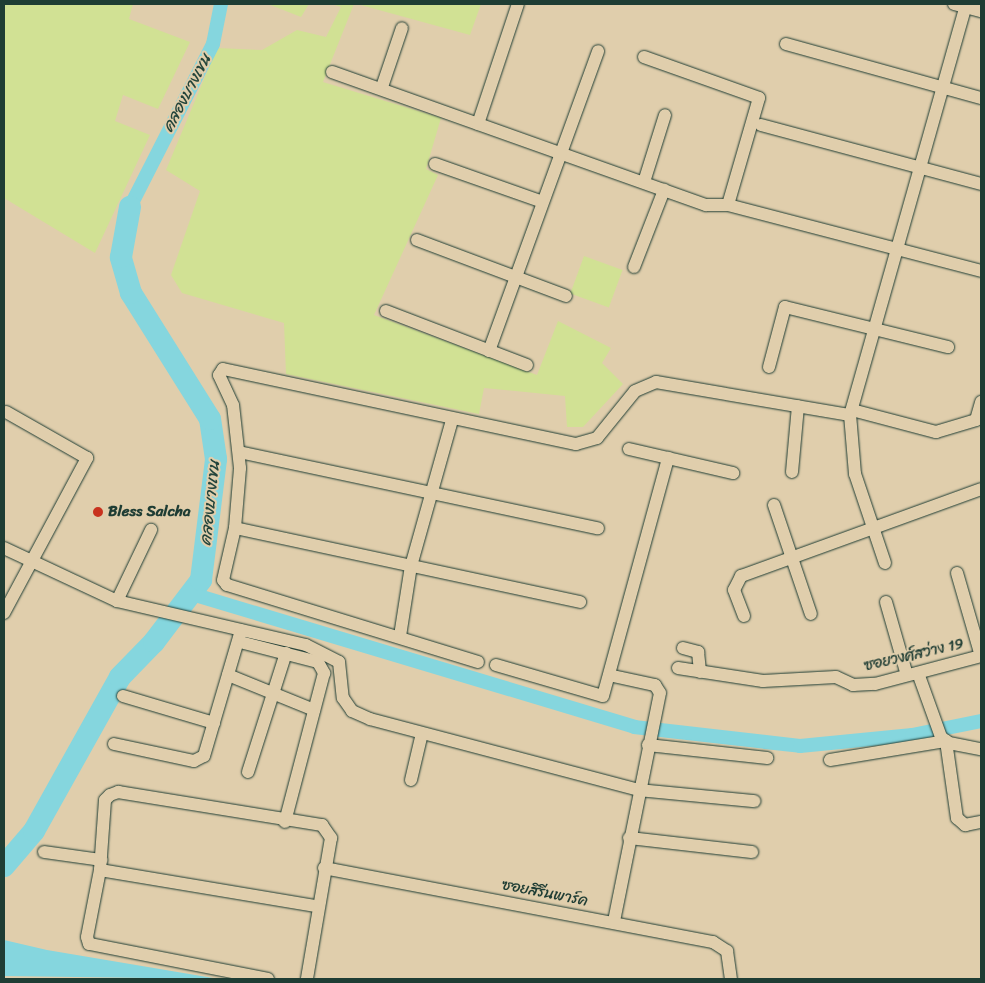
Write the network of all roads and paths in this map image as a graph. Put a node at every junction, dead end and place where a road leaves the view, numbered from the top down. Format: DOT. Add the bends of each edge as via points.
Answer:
graph roads {
  1 [pos="518,4"];
  2 [pos="961,5"];
  3 [pos="981,11"];
  4 [pos="402,28"];
  5 [pos="786,44"];
  6 [pos="598,51"];
  7 [pos="644,57"];
  8 [pos="332,72"];
  9 [pos="382,87"];
  10 [pos="940,87"];
  11 [pos="981,98"];
  12 [pos="665,115"];
  13 [pos="478,124"];
  14 [pos="761,125"];
  15 [pos="561,152"];
  16 [pos="435,164"];
  17 [pos="918,167"];
  18 [pos="644,182"];
  19 [pos="981,184"];
  20 [pos="664,190"];
  21 [pos="543,202"];
  22 [pos="728,205"];
  23 [pos="418,240"];
  24 [pos="897,247"];
  25 [pos="634,268"];
  26 [pos="981,271"];
  27 [pos="516,278"];
  28 [pos="566,296"];
  29 [pos="386,311"];
  30 [pos="876,329"];
  31 [pos="948,347"];
  32 [pos="490,351"];
  33 [pos="527,365"];
  34 [pos="769,367"];
  35 [pos="981,402"];
  36 [pos="798,406"];
  37 [pos="6,412"];
  38 [pos="851,412"];
  39 [pos="452,420"];
  40 [pos="979,420"];
  41 [pos="629,449"];
  42 [pos="239,452"];
  43 [pos="668,458"];
  44 [pos="792,472"];
  45 [pos="733,473"];
  46 [pos="981,489"];
  47 [pos="430,492"];
  48 [pos="774,505"];
  49 [pos="235,528"];
  50 [pos="598,528"];
  51 [pos="873,529"];
  52 [pos="151,530"];
  53 [pos="4,548"];
  54 [pos="792,557"];
  55 [pos="32,562"];
  56 [pos="885,563"];
  57 [pos="411,566"];
  58 [pos="957,573"];
  59 [pos="117,601"];
  60 [pos="580,602"];
  61 [pos="886,602"];
  62 [pos="4,613"];
  63 [pos="811,614"];
  64 [pos="744,616"];
  65 [pos="242,627"];
  66 [pos="400,636"];
  67 [pos="244,643"];
  68 [pos="683,648"];
  69 [pos="286,653"];
  70 [pos="981,656"];
  71 [pos="478,662"];
  72 [pos="496,665"];
  73 [pos="678,668"];
  74 [pos="700,672"];
  75 [pos="913,674"];
  76 [pos="228,675"];
  77 [pos="613,676"];
  78 [pos="273,693"];
  79 [pos="123,696"];
  80 [pos="314,710"];
  81 [pos="214,723"];
  82 [pos="422,733"];
  83 [pos="946,741"];
  84 [pos="114,744"];
  85 [pos="648,745"];
  86 [pos="981,749"];
  87 [pos="767,758"];
  88 [pos="830,760"];
  89 [pos="248,772"];
  90 [pos="411,780"];
  91 [pos="639,790"];
  92 [pos="754,801"];
  93 [pos="285,822"];
  94 [pos="981,822"];
  95 [pos="629,838"];
  96 [pos="44,852"];
  97 [pos="752,852"];
  98 [pos="100,865"];
  99 [pos="324,868"];
  100 [pos="316,906"];
  101 [pos="614,922"];
  102 [pos="268,979"];
  103 [pos="307,979"];
  104 [pos="731,979"];
  1 -- 13 [label="street"];
  2 -- 3 [label="street"];
  2 -- 10 [label="street"];
  4 -- 9 [label="street"];
  5 -- 10 [label="street"];
  6 -- 15 [label="street"];
  7 -- 22 [label="street" via="759,98"];
  8 -- 9 [label="street"];
  9 -- 13 [label="street"];
  10 -- 11 [label="street"];
  10 -- 17 [label="street"];
  12 -- 18 [label="street"];
  13 -- 15 [label="street"];
  14 -- 17 [label="street"];
  15 -- 18 [label="street"];
  15 -- 21 [label="street"];
  16 -- 21 [label="street"];
  17 -- 19 [label="street"];
  17 -- 24 [label="street"];
  18 -- 20 [label="street"];
  20 -- 22 [label="street" via="706,205"];
  20 -- 25 [label="street"];
  21 -- 27 [label="street"];
  22 -- 24 [label="street"];
  23 -- 27 [label="street"];
  24 -- 26 [label="street"];
  24 -- 30 [label="street"];
  27 -- 28 [label="street"];
  27 -- 32 [label="street"];
  29 -- 32 [label="street"];
  30 -- 31 [label="street"];
  30 -- 34 [label="street" via="785,307"];
  30 -- 38 [label="street"];
  32 -- 33 [label="street"];
  35 -- 40 [label="street"];
  36 -- 38 [label="street"];
  36 -- 39 [label="street" via="656,382 635,391 597,438 576,444"];
  36 -- 44 [label="street"];
  37 -- 55 [label="street" via="87,458"];
  38 -- 40 [label="street" via="936,432"];
  38 -- 51 [label="street" via="855,474"];
  39 -- 42 [label="street" via="223,369 219,375 233,405"];
  39 -- 47 [label="street"];
  41 -- 43 [label="street"];
  42 -- 47 [label="street"];
  42 -- 49 [label="street"];
  43 -- 45 [label="street"];
  43 -- 77 [label="street"];
  46 -- 51 [label="street"];
  47 -- 50 [label="street"];
  47 -- 57 [label="street"];
  48 -- 54 [label="street"];
  49 -- 57 [label="street"];
  49 -- 66 [label="street" via="223,580 232,590"];
  51 -- 54 [label="street"];
  51 -- 56 [label="street"];
  52 -- 59 [label="street"];
  53 -- 55 [label="street"];
  54 -- 63 [label="street"];
  54 -- 64 [label="street" via="735,582"];
  55 -- 59 [label="street"];
  55 -- 62 [label="street"];
  57 -- 60 [label="street"];
  57 -- 66 [label="street"];
  58 -- 70 [label="street"];
  59 -- 65 [label="street"];
  61 -- 75 [label="street"];
  65 -- 76 [label="street"];
  65 -- 82 [label="street" via="306,645 337,660 343,698 352,711"];
  66 -- 71 [label="street"];
  67 -- 69 [label="street"];
  68 -- 74 [label="street" via="698,652"];
  69 -- 78 [label="street"];
  69 -- 80 [label="street" via="318,662 323,669"];
  70 -- 75 [label="street, ซอยวงศ์สว่าง 19"];
  72 -- 77 [label="street" via="600,698"];
  73 -- 74 [label="street, ซอยวงศ์สว่าง 19"];
  74 -- 75 [label="street, ซอยวงศ์สว่าง 19" via="763,681 836,677 853,685"];
  75 -- 83 [label="street"];
  76 -- 78 [label="street"];
  76 -- 81 [label="street"];
  77 -- 85 [label="street" via="659,688"];
  78 -- 80 [label="street"];
  78 -- 89 [label="street"];
  79 -- 81 [label="street"];
  80 -- 93 [label="street"];
  81 -- 84 [label="street" via="204,756 194,761"];
  82 -- 90 [label="street"];
  82 -- 91 [label="street"];
  83 -- 86 [label="street"];
  83 -- 88 [label="street"];
  83 -- 94 [label="street" via="957,818 965,825"];
  85 -- 87 [label="street"];
  85 -- 91 [label="street"];
  91 -- 92 [label="street"];
  91 -- 95 [label="street"];
  93 -- 98 [label="street" via="118,792 106,800"];
  93 -- 99 [label="street" via="322,825 328,831 331,838"];
  95 -- 97 [label="street"];
  95 -- 101 [label="street"];
  96 -- 98 [label="street"];
  98 -- 100 [label="street"];
  98 -- 102 [label="street" via="87,937 89,944"];
  99 -- 100 [label="street"];
  99 -- 101 [label="street, ซอยสิรีนพาร์ค"];
  100 -- 103 [label="street"];
  101 -- 104 [label="street, ซอยสิรีนพาร์ค" via="713,942 727,951"];
}
